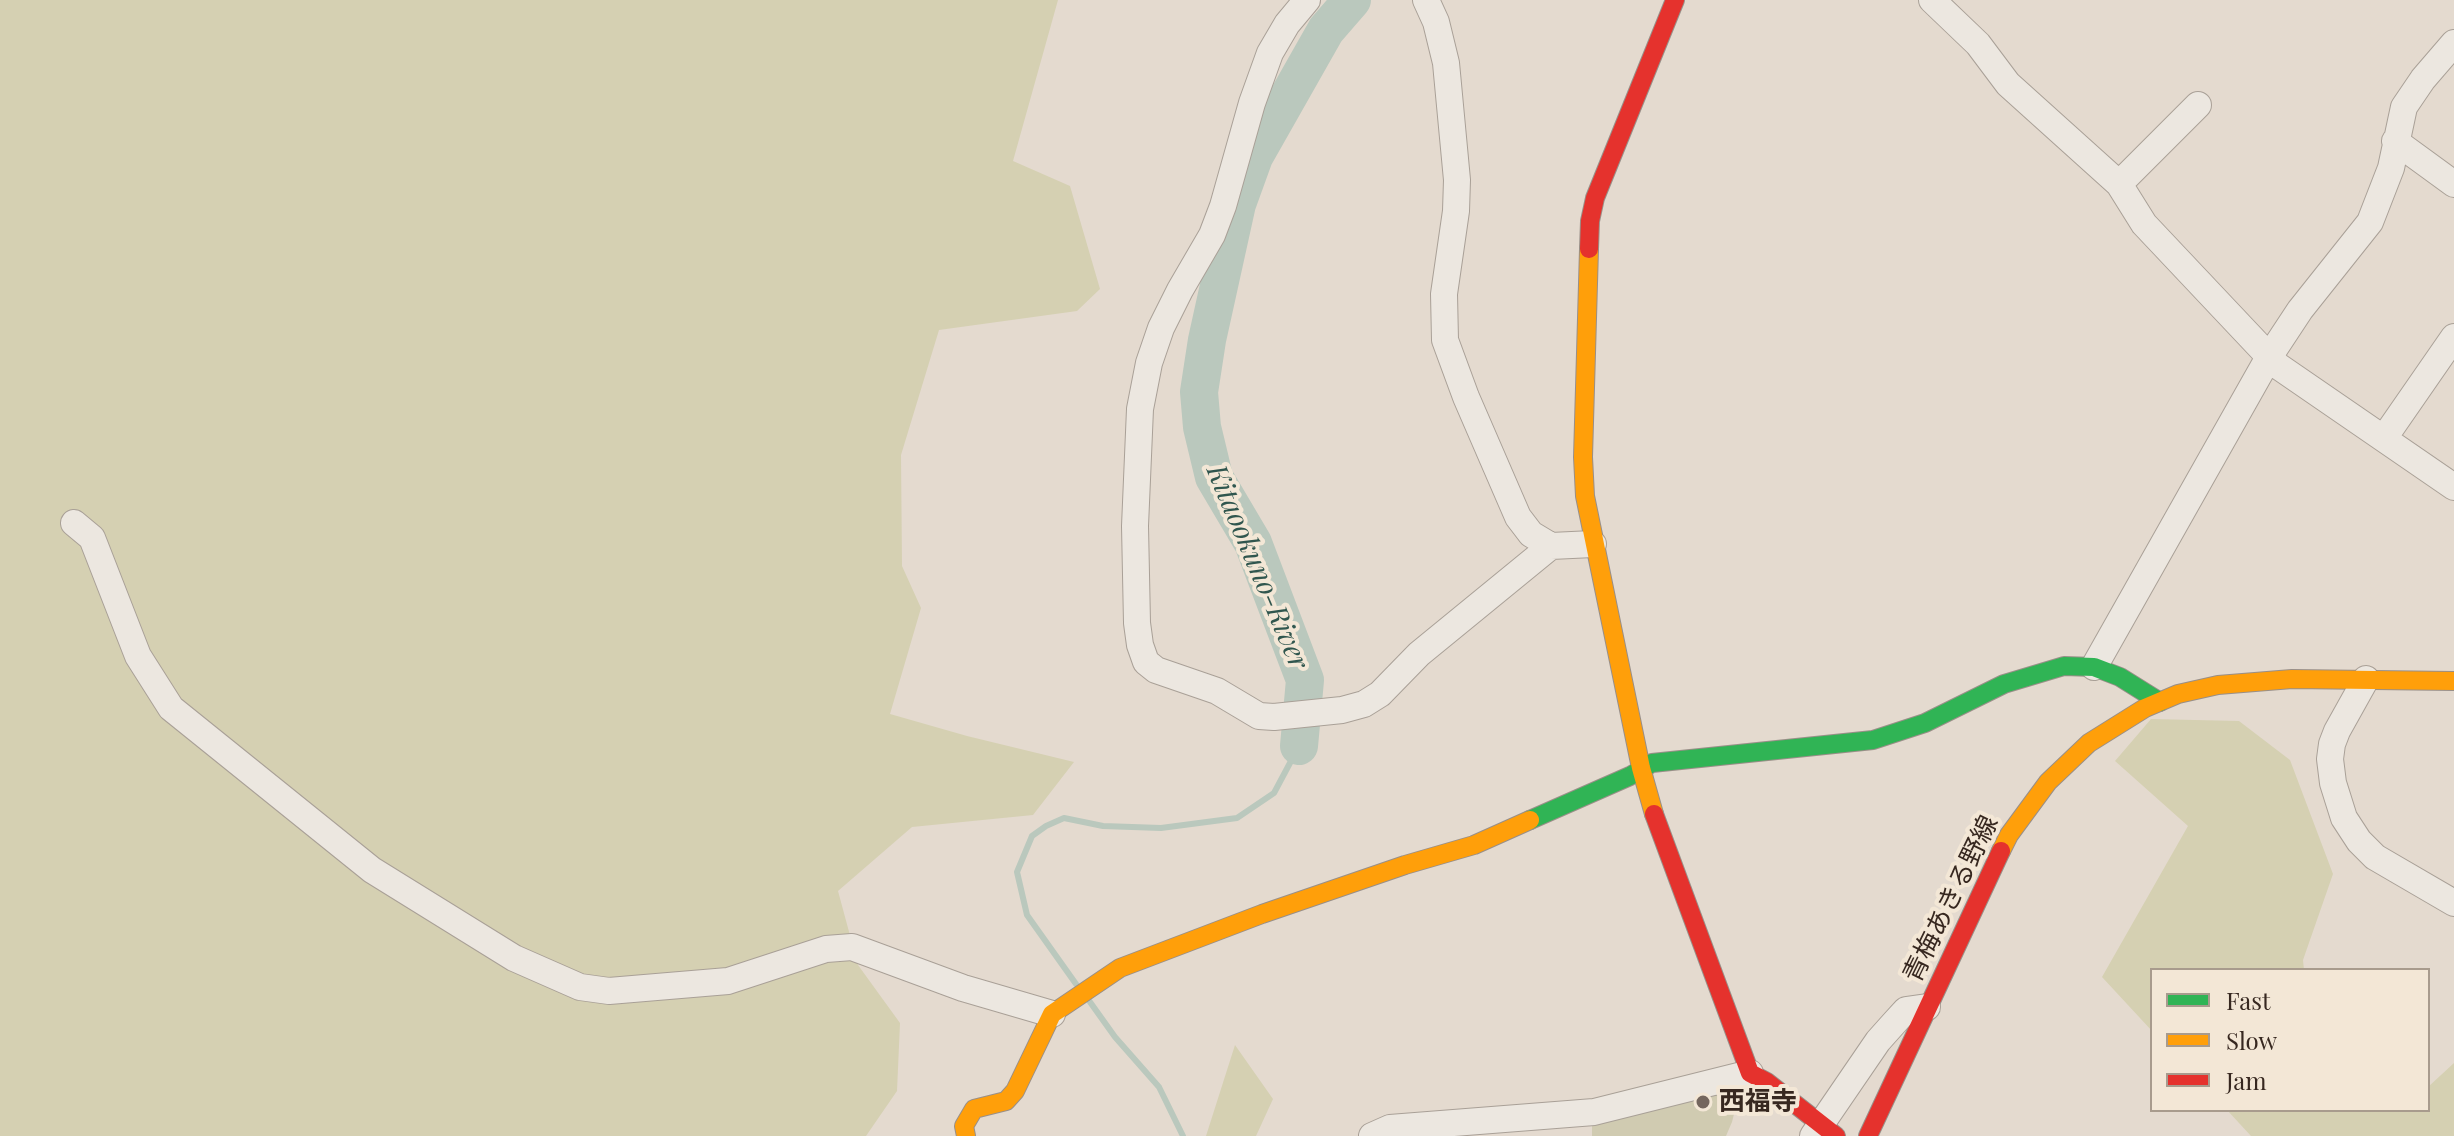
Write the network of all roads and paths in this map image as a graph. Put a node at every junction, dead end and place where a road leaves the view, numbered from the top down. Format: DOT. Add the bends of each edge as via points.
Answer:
graph roads {
  1 [pos="1307,0"];
  2 [pos="1426,0"];
  3 [pos="1675,0"];
  4 [pos="1932,0"];
  5 [pos="2454,43"];
  6 [pos="2198,105"];
  7 [pos="2395,141"];
  8 [pos="2119,184"];
  9 [pos="2454,184"];
  10 [pos="2454,337"];
  11 [pos="2269,357"];
  12 [pos="2384,438"];
  13 [pos="2454,487"];
  14 [pos="74,523"];
  15 [pos="1593,544"];
  16 [pos="1551,546"];
  17 [pos="2094,667"];
  18 [pos="2366,679"];
  19 [pos="2454,681"];
  20 [pos="2160,702"];
  21 [pos="1641,768"];
  22 [pos="2454,903"];
  23 [pos="1927,1007"];
  24 [pos="1061,1008"];
  25 [pos="1750,1073"];
  26 [pos="1823,1132"];
  27 [pos="962,1135"];
  28 [pos="1372,1136"];
  29 [pos="1868,1136"];
  1 -- 16 [label="street" via="1270,53 1212,235 1161,328 1149,363 1140,409 1135,526 1137,623 1146,662 1217,691 1259,716 1364,704"];
  2 -- 16 [label="street" via="1446,63 1457,180 1444,294 1445,340 1518,517 1531,534"];
  3 -- 15 [label="street" via="1590,221 1583,457"];
  4 -- 8 [label="street" via="1978,44 2008,84"];
  5 -- 7 [label="street" via="2404,107"];
  6 -- 8 [label="street"];
  7 -- 9 [label="street"];
  7 -- 11 [label="street" via="2391,168 2370,222"];
  8 -- 11 [label="street" via="2144,224"];
  10 -- 12 [label="street"];
  11 -- 12 [label="street"];
  11 -- 17 [label="street"];
  12 -- 13 [label="street"];
  14 -- 24 [label="street" via="92,538 138,656 171,708 372,870 514,958 580,987 609,991 728,981 826,949 852,947 963,988"];
  15 -- 16 [label="street"];
  15 -- 21 [label="street"];
  17 -- 20 [label="street"];
  17 -- 21 [label="street" via="2064,666 2004,684 1925,723 1873,740"];
  18 -- 19 [label="street, 青梅あきる野線"];
  18 -- 20 [label="street, 青梅あきる野線" via="2239,682"];
  18 -- 22 [label="street" via="2332,744 2333,783 2344,818 2375,857"];
  20 -- 23 [label="street, 青梅あきる野線" via="2089,743 2039,792 1996,860"];
  21 -- 24 [label="street" via="1474,845 1262,914 1120,968"];
  21 -- 25 [label="street" via="1657,827"];
  23 -- 26 [label="street" via="1906,1010 1878,1041"];
  23 -- 29 [label="street, 青梅あきる野線"];
  24 -- 27 [label="street" via="1015,1091 1006,1101 974,1109"];
  25 -- 26 [label="street"];
  25 -- 28 [label="street" via="1594,1112 1390,1128"];
}
